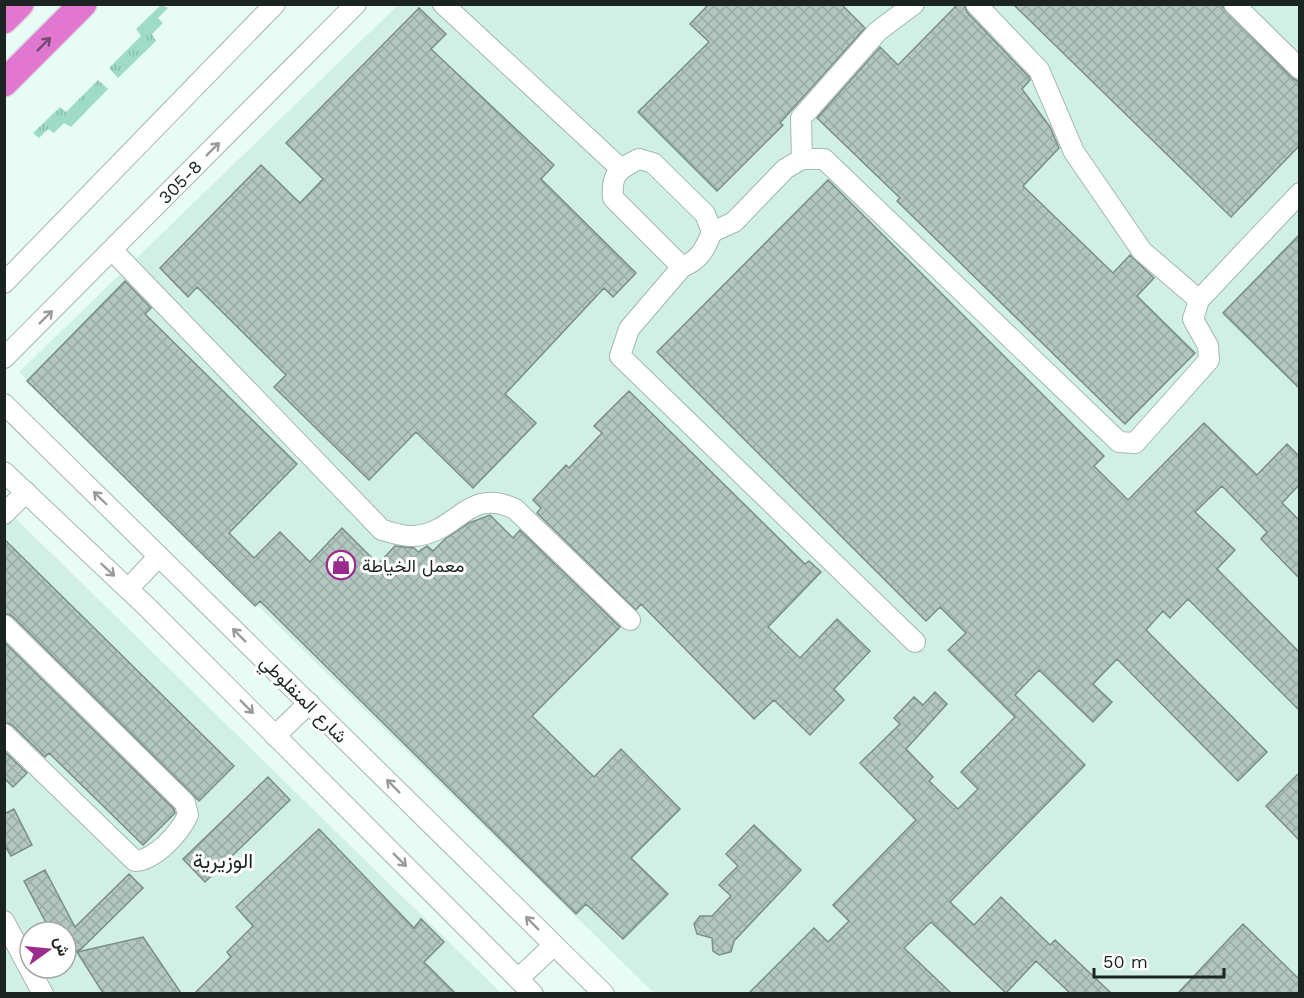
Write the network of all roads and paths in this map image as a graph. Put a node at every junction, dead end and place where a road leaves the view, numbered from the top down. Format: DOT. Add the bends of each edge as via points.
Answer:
graph roads {
  1 [pos="20,4"];
  2 [pos="83,4"];
  3 [pos="275,4"];
  4 [pos="356,4"];
  5 [pos="443,4"];
  6 [pos="914,4"];
  7 [pos="976,4"];
  8 [pos="1234,4"];
  9 [pos="4,20"];
  10 [pos="1299,69"];
  11 [pos="4,83"];
  12 [pos="802,159"];
  13 [pos="620,168"];
  14 [pos="1299,193"];
  15 [pos="712,232"];
  16 [pos="112,250"];
  17 [pos="682,267"];
  18 [pos="4,283"];
  19 [pos="1199,300"];
  20 [pos="4,358"];
  21 [pos="4,404"];
  22 [pos="4,472"];
  23 [pos="26,492"];
  24 [pos="4,514"];
  25 [pos="159,556"];
  26 [pos="128,589"];
  27 [pos="630,620"];
  28 [pos="4,625"];
  29 [pos="915,642"];
  30 [pos="309,703"];
  31 [pos="4,734"];
  32 [pos="275,736"];
  33 [pos="4,921"];
  34 [pos="554,945"];
  35 [pos="518,979"];
  36 [pos="43,993"];
  37 [pos="533,993"];
  38 [pos="604,993"];
  1 -- 9 [label="highway"];
  11 -- 2 [label="highway, one-way"];
  3 -- 18 [label="street"];
  16 -- 4 [label="street, 305-8, one-way"];
  5 -- 13 [label="street"];
  6 -- 12 [label="street" via="878,31 801,118"];
  7 -- 19 [label="street" via="1039,70 1074,152 1142,251"];
  8 -- 10 [label="street"];
  12 -- 15 [label="street" via="785,169 734,222"];
  12 -- 19 [label="street" via="824,159 1119,442 1135,443 1209,360 1208,346 1193,319"];
  13 -- 15 [label="street" via="639,159 653,164 705,214"];
  13 -- 17 [label="street" via="612,184 613,198"];
  14 -- 19 [label="street"];
  15 -- 17 [label="street" via="704,251 694,262"];
  20 -- 16 [label="street, 305-8, one-way"];
  16 -- 27 [label="street" via="382,530 413,536 445,527 477,503 500,502 515,509"];
  17 -- 29 [label="street" via="629,328 620,356"];
  25 -- 21 [label="street, شارع المنفلوطي, one-way"];
  22 -- 23 [label="street"];
  23 -- 24 [label="street"];
  23 -- 26 [label="street, one-way"];
  25 -- 26 [label="street"];
  30 -- 25 [label="street, شارع المنفلوطي, one-way"];
  26 -- 32 [label="street, one-way"];
  28 -- 31 [label="street" via="185,803 188,815 184,824 150,858 135,861"];
  30 -- 32 [label="street"];
  34 -- 30 [label="street, شارع المنفلوطي, one-way"];
  32 -- 35 [label="street, one-way"];
  33 -- 36 [label="street"];
  34 -- 35 [label="street"];
  34 -- 38 [label="street, شارع المنفلوطي"];
  35 -- 37 [label="street"];
}
